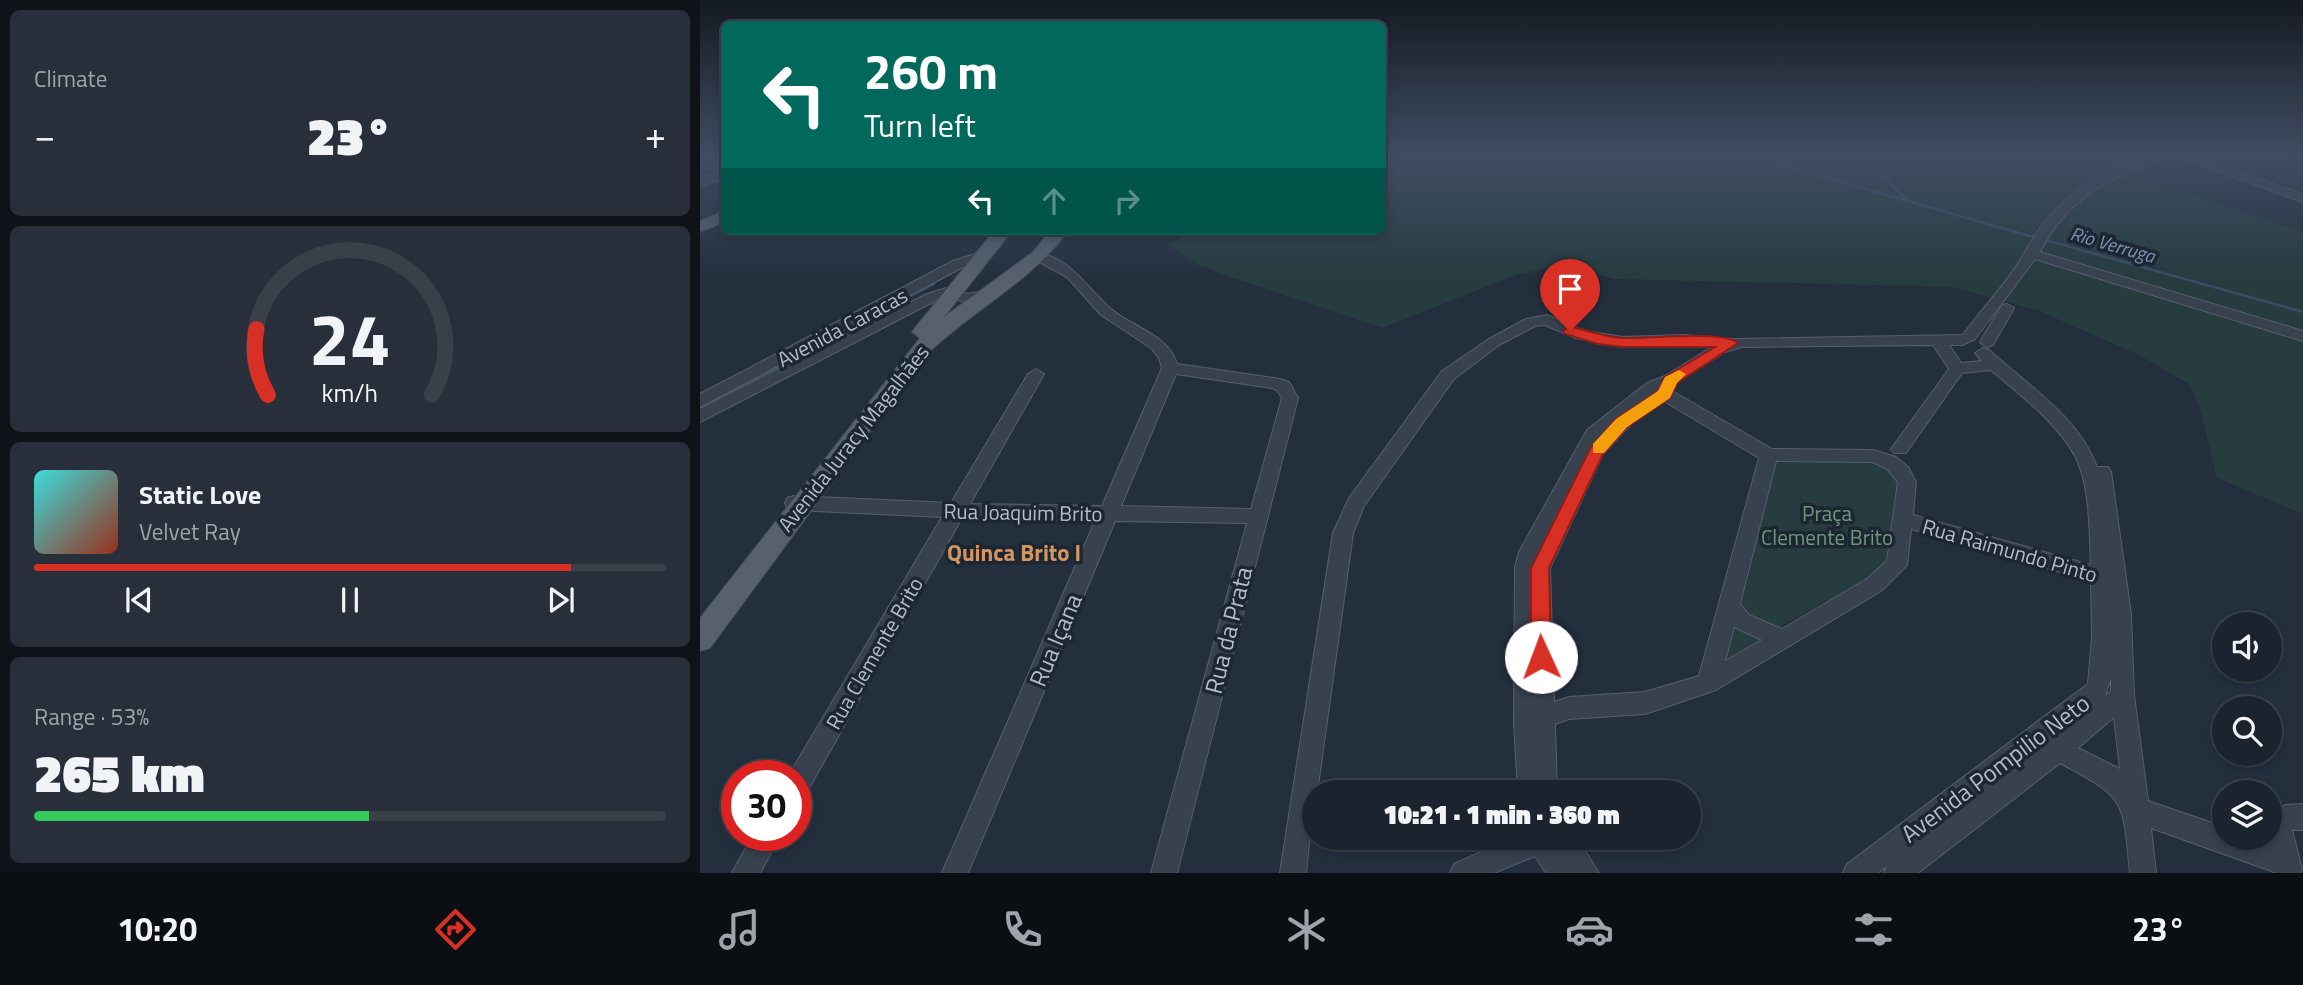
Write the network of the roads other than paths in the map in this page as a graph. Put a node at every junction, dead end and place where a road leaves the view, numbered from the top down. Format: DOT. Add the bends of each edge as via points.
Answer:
graph roads {
  1 [pos="2074,198"];
  2 [pos="721,217"];
  3 [pos="721,224"];
  4 [pos="700,227"];
  5 [pos="700,234"];
  6 [pos="1000,235"];
  7 [pos="1056,235"];
  8 [pos="2036,247"];
  9 [pos="984,255"];
  10 [pos="1039,256"];
  11 [pos="956,292"];
  12 [pos="985,295"];
  13 [pos="2303,336"];
  14 [pos="1938,340"];
  15 [pos="1659,342"];
  16 [pos="1731,343"];
  17 [pos="1982,347"];
  18 [pos="1696,362"];
  19 [pos="1170,368"];
  20 [pos="1957,369"];
  21 [pos="1036,374"];
  22 [pos="1663,387"];
  23 [pos="700,401"];
  24 [pos="700,416"];
  25 [pos="1900,449"];
  26 [pos="1769,455"];
  27 [pos="1873,456"];
  28 [pos="1903,472"];
  29 [pos="795,504"];
  30 [pos="958,511"];
  31 [pos="1109,514"];
  32 [pos="1257,516"];
  33 [pos="1904,520"];
  34 [pos="2108,578"];
  35 [pos="1728,606"];
  36 [pos="700,622"];
  37 [pos="700,639"];
  38 [pos="1783,639"];
  39 [pos="1708,683"];
  40 [pos="2123,695"];
  41 [pos="1534,721"];
  42 [pos="2035,741"];
  43 [pos="2060,748"];
  44 [pos="811,760"];
  45 [pos="1531,780"];
  46 [pos="1543,780"];
  47 [pos="2137,810"];
  48 [pos="2303,817"];
  49 [pos="1519,850"];
  50 [pos="1551,850"];
  51 [pos="1559,850"];
  52 [pos="758,851"];
  53 [pos="2289,867"];
  54 [pos="1167,868"];
  55 [pos="745,873"];
  56 [pos="955,873"];
  57 [pos="1293,873"];
  58 [pos="1463,873"];
  59 [pos="1561,873"];
  60 [pos="1586,873"];
  61 [pos="1856,873"];
  62 [pos="1897,873"];
  63 [pos="2143,873"];
  1 -- 8 [label="street"];
  2 -- 4 [label="main road"];
  3 -- 5 [label="main road"];
  6 -- 9 [label="main road, Avenida Juracy Magalhães"];
  7 -- 10 [label="main road, Avenida Juracy Magalhães"];
  8 -- 13 [label="street"];
  8 -- 17 [label="street"];
  9 -- 11 [label="main road, Avenida Juracy Magalhães"];
  9 -- 23 [label="street, Avenida Caracas" via="958,264"];
  10 -- 12 [label="main road, Avenida Juracy Magalhães"];
  10 -- 19 [label="street" via="1064,268 1117,321 1157,345"];
  11 -- 12 [label="street" via="966,299"];
  11 -- 24 [label="street, Avenida Caracas" via="932,297"];
  11 -- 29 [label="main road, Avenida Juracy Magalhães"];
  12 -- 29 [label="main road, Avenida Juracy Magalhães" via="919,350"];
  14 -- 16 [label="street"];
  14 -- 17 [label="street"];
  14 -- 20 [label="street"];
  15 -- 16 [label="street"];
  15 -- 18 [label="street"];
  15 -- 57 [label="street" via="1598,340 1538,320 1494,342 1448,375 1356,503 1343,533"];
  16 -- 18 [label="street"];
  17 -- 20 [label="street"];
  17 -- 34 [label="street, Avenida Pompilio Neto" via="2063,428 2087,461"];
  18 -- 22 [label="street"];
  19 -- 31 [label="street, Rua Içana"];
  19 -- 32 [label="street, Rua da Prata" via="1274,383 1288,391 1290,398"];
  20 -- 25 [label="street"];
  21 -- 30 [label="street, Rua Clemente Brito"];
  22 -- 26 [label="street"];
  22 -- 41 [label="street" via="1596,451 1545,555 1539,586"];
  25 -- 27 [label="street"];
  25 -- 28 [label="street"];
  26 -- 27 [label="street"];
  26 -- 35 [label="street"];
  27 -- 28 [label="street"];
  28 -- 33 [label="street" via="1908,482"];
  29 -- 30 [label="street, Rua Joaquim Brito"];
  29 -- 36 [label="main road, Avenida Juracy Magalhães"];
  29 -- 37 [label="main road, Avenida Juracy Magalhães"];
  30 -- 31 [label="street, Rua Joaquim Brito"];
  30 -- 44 [label="street, Rua Clemente Brito"];
  31 -- 32 [label="street, Rua Joaquim Brito"];
  31 -- 56 [label="street, Rua Içana"];
  32 -- 54 [label="street, Rua da Prata"];
  33 -- 34 [label="street, Rua Raimundo Pinto"];
  33 -- 38 [label="street" via="1897,565 1885,578"];
  34 -- 40 [label="street, Avenida Pompilio Neto"];
  34 -- 42 [label="street, Avenida Pompilio Neto" via="2103,594 2099,685"];
  35 -- 38 [label="street" via="1741,621"];
  35 -- 39 [label="street"];
  38 -- 39 [label="street"];
  39 -- 41 [label="street" via="1645,703 1570,708"];
  40 -- 43 [label="street, Avenida Pompilio Neto"];
  40 -- 47 [label="street"];
  41 -- 45 [label="street"];
  41 -- 46 [label="street"];
  42 -- 43 [label="street"];
  42 -- 61 [label="street, Avenida Pompilio Neto" via="1991,769"];
  43 -- 47 [label="street" via="2115,779"];
  43 -- 62 [label="street, Avenida Pompilio Neto"];
  47 -- 53 [label="street"];
  47 -- 63 [label="street"];
  48 -- 53 [label="street" via="2285,818 2278,825"];
  49 -- 58 [label="street"];
  50 -- 59 [label="street"];
  51 -- 60 [label="street"];
  52 -- 55 [label="street"];
}
